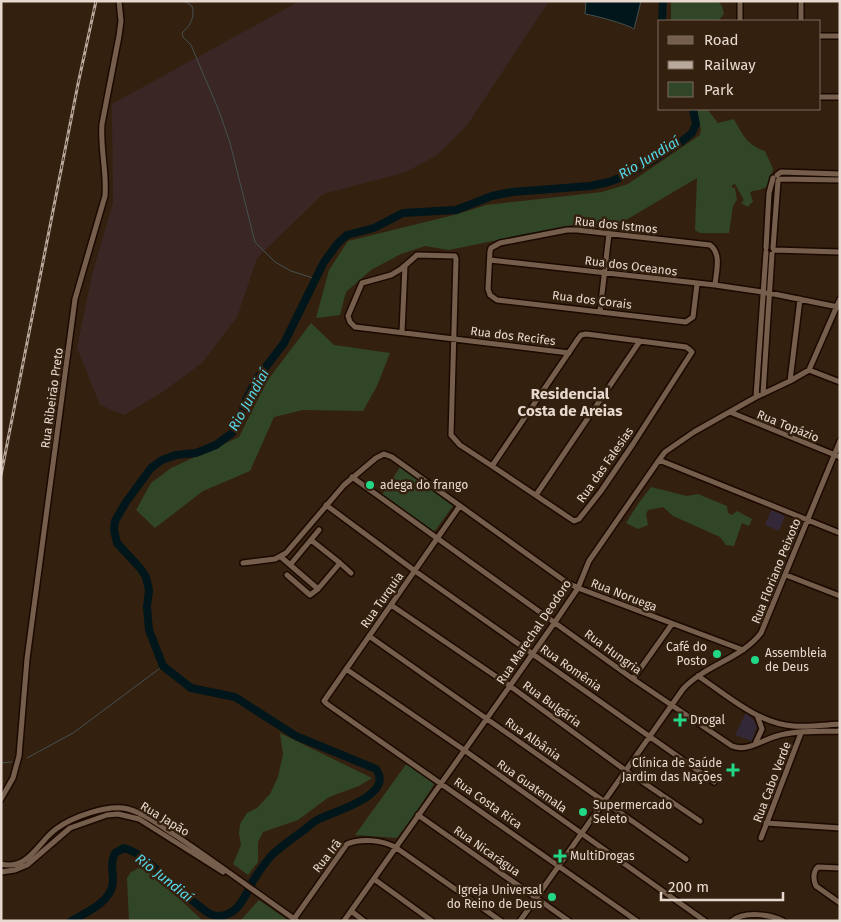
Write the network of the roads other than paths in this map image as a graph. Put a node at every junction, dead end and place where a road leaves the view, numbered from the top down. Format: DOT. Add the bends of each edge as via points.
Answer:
graph roads {
  1 [pos="119,1"];
  2 [pos="740,1"];
  3 [pos="801,1"];
  4 [pos="740,20"];
  5 [pos="801,20"];
  6 [pos="821,36"];
  7 [pos="840,36"];
  8 [pos="821,97"];
  9 [pos="840,97"];
  10 [pos="840,174"];
  11 [pos="819,177"];
  12 [pos="778,179"];
  13 [pos="840,180"];
  14 [pos="609,234"];
  15 [pos="766,250"];
  16 [pos="773,251"];
  17 [pos="840,252"];
  18 [pos="490,260"];
  19 [pos="404,266"];
  20 [pos="605,272"];
  21 [pos="697,284"];
  22 [pos="715,285"];
  23 [pos="763,292"];
  24 [pos="769,293"];
  25 [pos="800,299"];
  26 [pos="840,299"];
  27 [pos="838,307"];
  28 [pos="600,311"];
  29 [pos="402,332"];
  30 [pos="455,338"];
  31 [pos="640,341"];
  32 [pos="569,353"];
  33 [pos="809,370"];
  34 [pos="790,381"];
  35 [pos="840,382"];
  36 [pos="763,394"];
  37 [pos="756,397"];
  38 [pos="730,412"];
  39 [pos="840,441"];
  40 [pos="837,456"];
  41 [pos="658,460"];
  42 [pos="492,466"];
  43 [pos="352,477"];
  44 [pos="536,495"];
  45 [pos="326,505"];
  46 [pos="459,506"];
  47 [pos="808,521"];
  48 [pos="319,530"];
  49 [pos="840,533"];
  50 [pos="438,539"];
  51 [pos="311,540"];
  52 [pos="281,557"];
  53 [pos="244,563"];
  54 [pos="340,563"];
  55 [pos="290,565"];
  56 [pos="415,571"];
  57 [pos="351,572"];
  58 [pos="287,575"];
  59 [pos="786,575"];
  60 [pos="578,588"];
  61 [pos="318,589"];
  62 [pos="840,596"];
  63 [pos="391,605"];
  64 [pos="555,622"];
  65 [pos="672,624"];
  66 [pos="369,636"];
  67 [pos="742,650"];
  68 [pos="533,653"];
  69 [pos="346,669"];
  70 [pos="698,676"];
  71 [pos="634,679"];
  72 [pos="510,686"];
  73 [pos="327,704"];
  74 [pos="672,705"];
  75 [pos="757,715"];
  76 [pos="487,718"];
  77 [pos="840,724"];
  78 [pos="840,731"];
  79 [pos="801,733"];
  80 [pos="650,737"];
  81 [pos="755,744"];
  82 [pos="464,750"];
  83 [pos="626,770"];
  84 [pos="714,782"];
  85 [pos="441,783"];
  86 [pos="1,799"];
  87 [pos="604,801"];
  88 [pos="418,815"];
  89 [pos="700,822"];
  90 [pos="766,823"];
  91 [pos="840,828"];
  92 [pos="581,833"];
  93 [pos="761,838"];
  94 [pos="395,846"];
  95 [pos="686,858"];
  96 [pos="1,864"];
  97 [pos="559,866"];
  98 [pos="840,868"];
  99 [pos="1,872"];
  100 [pos="374,879"];
  101 [pos="239,880"];
  102 [pos="537,898"];
  103 [pos="840,903"];
  104 [pos="351,911"];
  105 [pos="295,920"];
  106 [pos="344,921"];
  107 [pos="364,921"];
  108 [pos="432,921"];
  109 [pos="501,921"];
  110 [pos="520,921"];
  111 [pos="569,921"];
  112 [pos="637,921"];
  113 [pos="704,921"];
  114 [pos="732,921"];
  115 [pos="783,921"];
  1 -- 86 [label="street, Rua Ribeirão Preto" via="121,21 101,136 105,196 75,299 27,659 19,756 13,778"];
  2 -- 4 [label="street"];
  3 -- 5 [label="street"];
  6 -- 7 [label="street"];
  8 -- 9 [label="street"];
  10 -- 11 [label="street"];
  11 -- 12 [label="street"];
  11 -- 12 [label="street" via="785,173"];
  11 -- 13 [label="street"];
  12 -- 15 [label="street" via="769,192"];
  12 -- 16 [label="street"];
  14 -- 18 [label="street, Rua dos Istmos" via="567,230 500,243 491,248"];
  14 -- 20 [label="street"];
  14 -- 22 [label="street, Rua dos Istmos" via="710,245 715,248 718,258"];
  15 -- 16 [label="street" via="770,255"];
  15 -- 23 [label="street"];
  16 -- 17 [label="street"];
  16 -- 24 [label="street"];
  18 -- 20 [label="street, Rua dos Oceanos"];
  18 -- 28 [label="street, Rua dos Corais" via="488,289 493,298"];
  19 -- 29 [label="street"];
  19 -- 29 [label="street, Rua dos Recifes" via="391,275 362,283 348,316 354,327"];
  19 -- 30 [label="street" via="417,255 455,256"];
  20 -- 21 [label="street, Rua dos Oceanos"];
  20 -- 28 [label="street"];
  21 -- 22 [label="street, Rua dos Oceanos"];
  21 -- 28 [label="street, Rua dos Corais" via="693,317 686,322"];
  22 -- 23 [label="street, Rua dos Oceanos"];
  23 -- 24 [label="street, Rua dos Oceanos"];
  23 -- 37 [label="street"];
  24 -- 25 [label="street, Rua dos Oceanos"];
  24 -- 36 [label="street"];
  25 -- 27 [label="street, Rua dos Oceanos"];
  25 -- 34 [label="street"];
  26 -- 27 [label="street"];
  27 -- 33 [label="street"];
  29 -- 30 [label="street, Rua dos Recifes"];
  30 -- 32 [label="street, Rua dos Recifes"];
  30 -- 42 [label="street, Rua das Falesias" via="451,435 460,445"];
  31 -- 32 [label="street" via="582,335"];
  31 -- 44 [label="street"];
  31 -- 44 [label="street, Rua das Falesias" via="686,347 692,352 634,444 579,519 571,520"];
  32 -- 42 [label="street"];
  33 -- 34 [label="street, Rua Marechal Deodoro"];
  33 -- 35 [label="street"];
  34 -- 36 [label="street, Rua Marechal Deodoro"];
  36 -- 37 [label="street, Rua Marechal Deodoro"];
  37 -- 38 [label="street, Rua Marechal Deodoro"];
  38 -- 40 [label="street, Rua Topázio"];
  38 -- 41 [label="street, Rua Marechal Deodoro" via="676,444"];
  39 -- 40 [label="street, Rua Floriano Peixoto"];
  40 -- 47 [label="street, Rua Floriano Peixoto"];
  41 -- 47 [label="street"];
  41 -- 60 [label="street, Rua Marechal Deodoro" via="589,561"];
  42 -- 44 [label="street, Rua das Falesias"];
  43 -- 45 [label="street"];
  43 -- 46 [label="street, Rua Noruega" via="376,458 384,454 392,456"];
  43 -- 50 [label="street, Rua Hungria"];
  45 -- 52 [label="street"];
  45 -- 56 [label="street, Rua Romênia"];
  46 -- 50 [label="street, Rua Turquia"];
  46 -- 60 [label="street, Rua Noruega"];
  47 -- 49 [label="street"];
  47 -- 59 [label="street, Rua Floriano Peixoto"];
  48 -- 51 [label="street"];
  50 -- 56 [label="street, Rua Turquia"];
  50 -- 64 [label="street, Rua Hungria"];
  51 -- 54 [label="street"];
  51 -- 55 [label="street"];
  52 -- 53 [label="street"];
  52 -- 55 [label="street"];
  54 -- 57 [label="street"];
  54 -- 61 [label="street"];
  55 -- 61 [label="street"];
  56 -- 63 [label="street, Rua Turquia"];
  56 -- 68 [label="street, Rua Romênia"];
  58 -- 61 [label="street" via="312,596"];
  59 -- 62 [label="street"];
  59 -- 67 [label="street, Rua Floriano Peixoto" via="761,633"];
  60 -- 64 [label="street, Rua Marechal Deodoro"];
  60 -- 65 [label="street, Rua Noruega"];
  63 -- 66 [label="street, Rua Turquia"];
  63 -- 72 [label="street, Rua Bulgária"];
  64 -- 68 [label="street, Rua Marechal Deodoro"];
  64 -- 71 [label="street, Rua Hungria"];
  65 -- 67 [label="street, Rua Noruega"];
  65 -- 71 [label="street"];
  66 -- 69 [label="street, Rua Turquia"];
  66 -- 76 [label="street, Rua Albânia"];
  67 -- 70 [label="street, Rua Floriano Peixoto"];
  68 -- 72 [label="street, Rua Marechal Deodoro"];
  68 -- 80 [label="street, Rua Romênia"];
  69 -- 73 [label="street, Rua Turquia" via="325,698"];
  69 -- 82 [label="street, Rua Guatemala"];
  70 -- 74 [label="street, Rua Floriano Peixoto"];
  70 -- 75 [label="street"];
  71 -- 74 [label="street, Rua Hungria"];
  72 -- 76 [label="street, Rua Marechal Deodoro"];
  72 -- 83 [label="street, Rua Bulgária"];
  73 -- 85 [label="street, Rua Costa Rica"];
  74 -- 80 [label="street, Rua Floriano Peixoto"];
  74 -- 81 [label="street, Rua Hungria" via="732,746 740,748"];
  75 -- 77 [label="street" via="792,726"];
  75 -- 81 [label="street" via="762,729"];
  76 -- 82 [label="street, Rua Marechal Deodoro"];
  76 -- 87 [label="street, Rua Albânia"];
  78 -- 79 [label="street, Rua Hungria"];
  79 -- 81 [label="street, Rua Hungria"];
  79 -- 90 [label="street, Rua Cabo Verde"];
  80 -- 83 [label="street, Rua Floriano Peixoto"];
  80 -- 84 [label="street, Rua Romênia"];
  82 -- 85 [label="street, Rua Marechal Deodoro"];
  82 -- 92 [label="street, Rua Guatemala"];
  83 -- 87 [label="street, Rua Floriano Peixoto"];
  83 -- 89 [label="street, Rua Bulgária"];
  85 -- 88 [label="street, Rua Marechal Deodoro"];
  85 -- 97 [label="street, Rua Costa Rica"];
  87 -- 92 [label="street, Rua Floriano Peixoto"];
  87 -- 95 [label="street, Rua Albânia"];
  88 -- 94 [label="street, Rua Marechal Deodoro"];
  88 -- 102 [label="street, Rua Nicarágua"];
  90 -- 91 [label="street"];
  90 -- 93 [label="street, Rua Cabo Verde"];
  92 -- 97 [label="street, Rua Floriano Peixoto"];
  92 -- 113 [label="street, Rua Guatemala"];
  94 -- 100 [label="street, Rua Marechal Deodoro"];
  94 -- 105 [label="street, Rua Irã" via="380,841 347,844"];
  94 -- 109 [label="street"];
  96 -- 101 [label="street, Rua Japão" via="15,865 24,860 50,834 67,823 115,808 128,809 148,818"];
  97 -- 102 [label="street, Rua Floriano Peixoto"];
  97 -- 112 [label="street, Rua Costa Rica"];
  98 -- 103 [label="street" via="821,866 815,871 815,884"];
  99 -- 101 [label="street, Rua Japão" via="27,865 70,828 118,814 139,819"];
  100 -- 104 [label="street, Rua Marechal Deodoro"];
  100 -- 108 [label="street"];
  101 -- 105 [label="street, Rua Japão"];
  102 -- 110 [label="street, Rua Floriano Peixoto"];
  102 -- 111 [label="street, Rua Nicarágua"];
  104 -- 106 [label="street, Rua Marechal Deodoro"];
  104 -- 107 [label="street"];
  114 -- 115 [label="street" via="742,916 764,916"];
}
